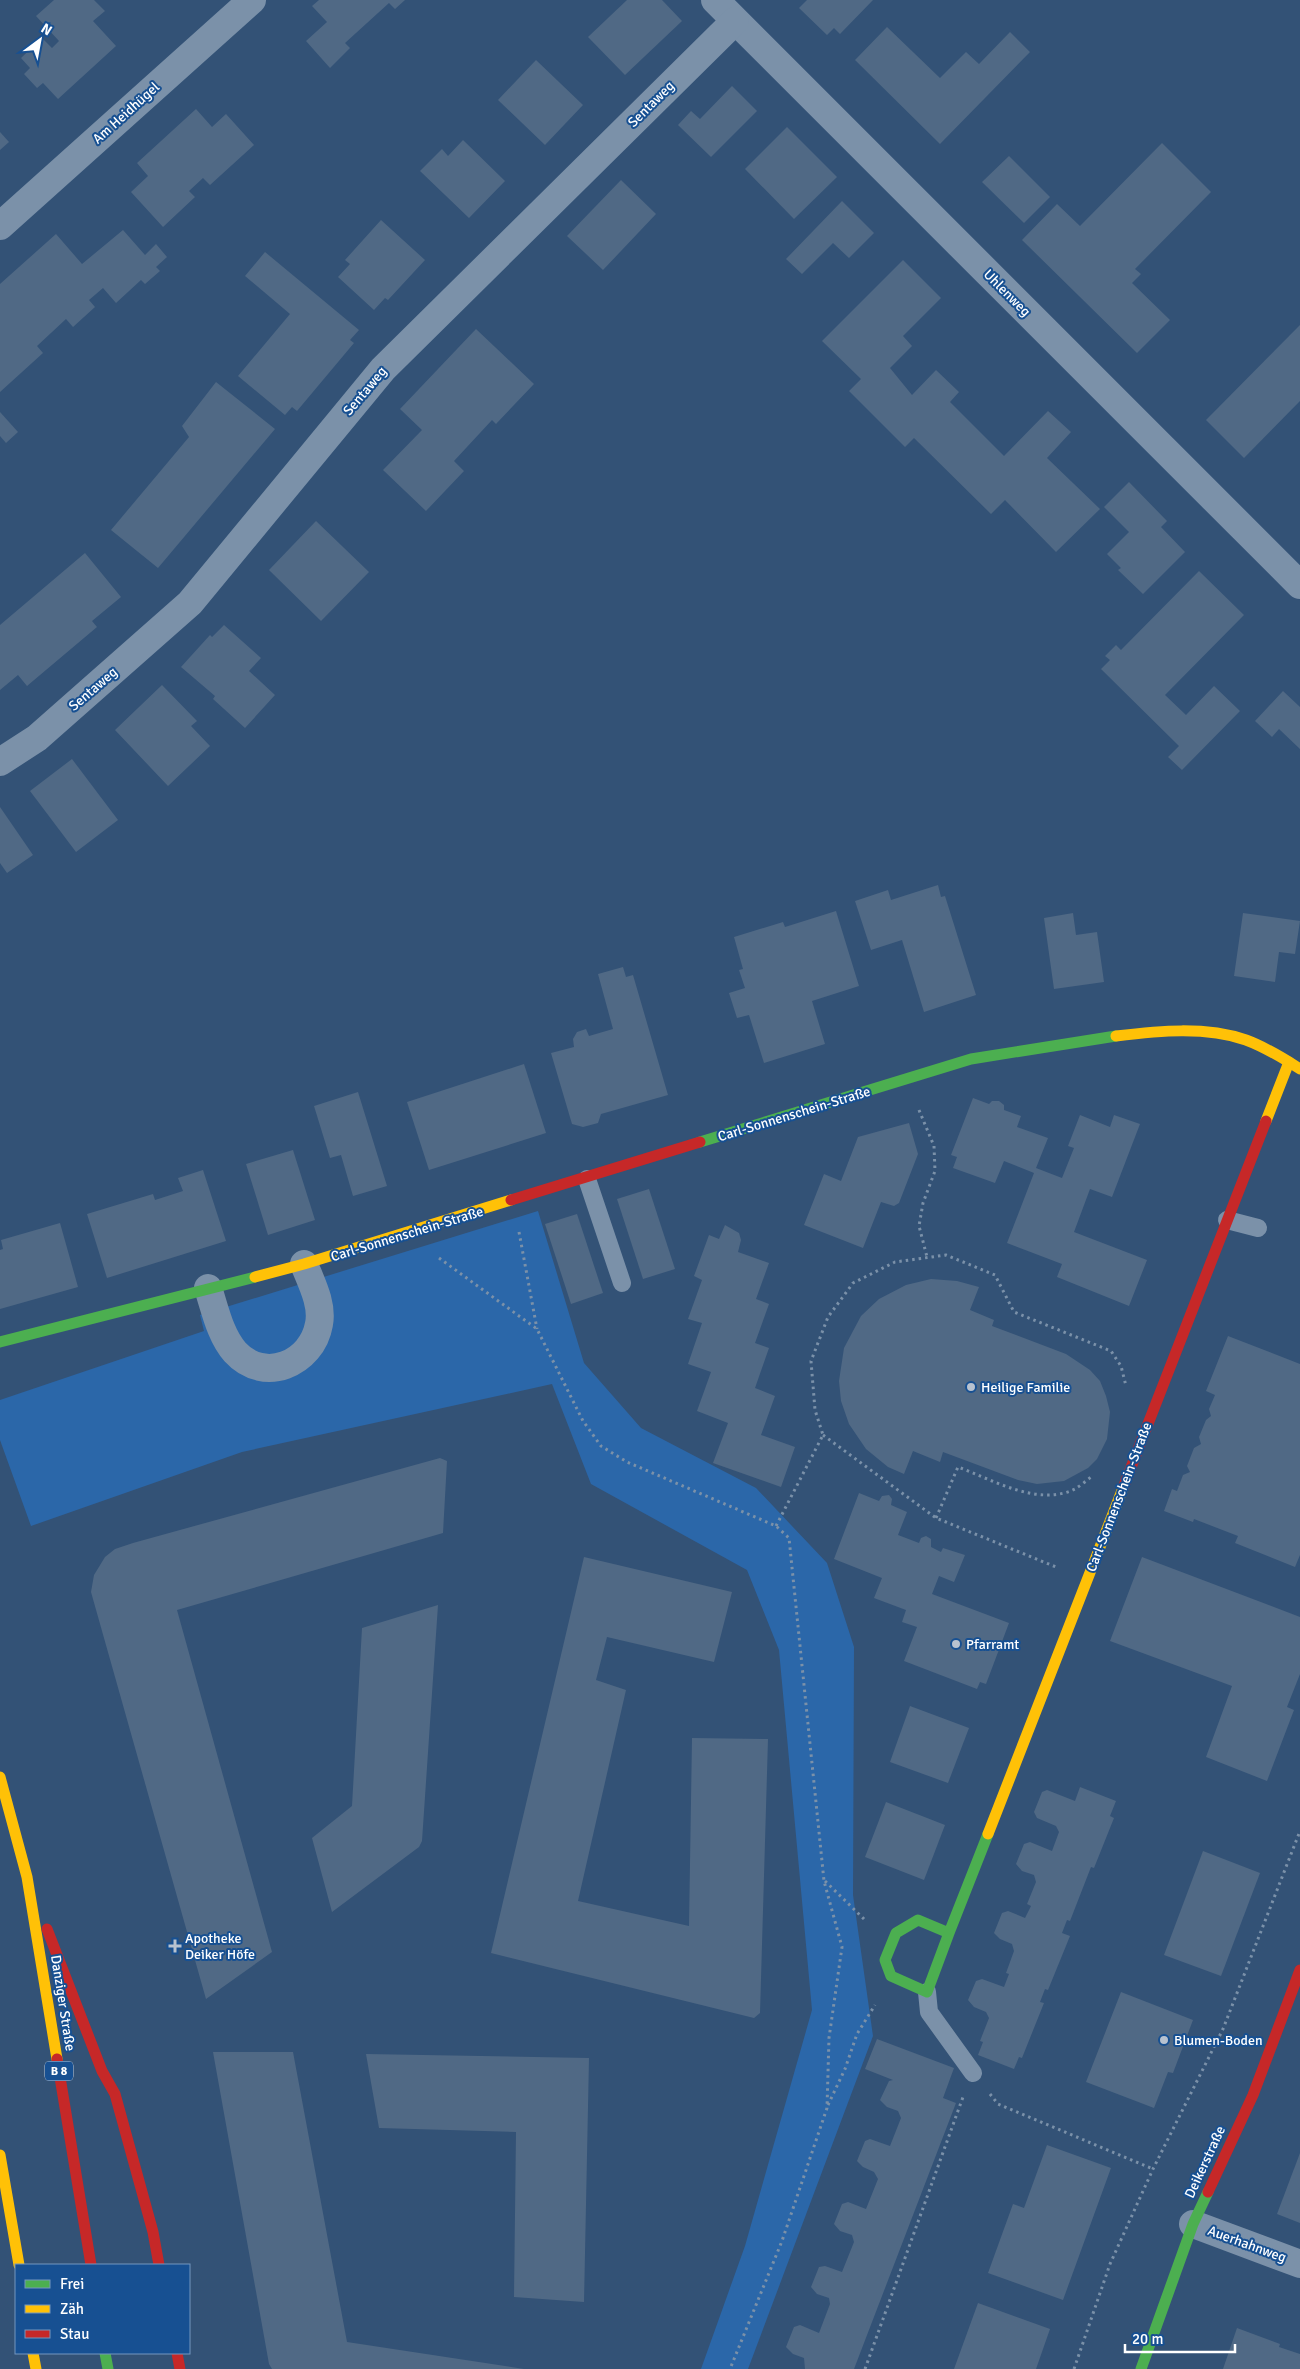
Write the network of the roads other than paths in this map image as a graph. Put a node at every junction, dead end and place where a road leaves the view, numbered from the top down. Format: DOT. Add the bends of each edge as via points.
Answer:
graph roads {
  1 [pos="252,0"];
  2 [pos="715,0"];
  3 [pos="735,21"];
  4 [pos="0,226"];
  5 [pos="1300,585"];
  6 [pos="0,762"];
  7 [pos="1289,1062"];
  8 [pos="1300,1069"];
  9 [pos="587,1179"];
  10 [pos="1227,1220"];
  11 [pos="1258,1228"];
  12 [pos="304,1264"];
  13 [pos="622,1283"];
  14 [pos="208,1288"];
  15 [pos="0,1342"];
  16 [pos="0,1776"];
  17 [pos="27,1877"];
  18 [pos="949,1933"];
  19 [pos="1300,1970"];
  20 [pos="928,1992"];
  21 [pos="973,2073"];
  22 [pos="0,2156"];
  23 [pos="1193,2224"];
  24 [pos="19,2264"];
  25 [pos="91,2264"];
  26 [pos="159,2264"];
  27 [pos="1300,2264"];
  28 [pos="33,2354"];
  29 [pos="105,2354"];
  30 [pos="176,2354"];
  31 [pos="36,2369"];
  32 [pos="108,2369"];
  33 [pos="180,2369"];
  34 [pos="1141,2369"];
  1 -- 4 [label="street, Am Heidhügel"];
  2 -- 3 [label="street, Uhlenweg"];
  3 -- 5 [label="street, Uhlenweg"];
  3 -- 6 [label="street, Sentaweg" via="383,369 190,603 37,738"];
  7 -- 8 [label="main road, Carl-Sonnenschein-Straße"];
  7 -- 9 [label="main road, Carl-Sonnenschein-Straße" via="1240,1039 1210,1033 1159,1031 1023,1048 972,1059"];
  7 -- 10 [label="main road, Carl-Sonnenschein-Straße"];
  9 -- 12 [label="main road, Carl-Sonnenschein-Straße"];
  9 -- 13 [label="lane"];
  10 -- 11 [label="lane"];
  10 -- 18 [label="main road, Carl-Sonnenschein-Straße"];
  12 -- 14 [label="main road, Carl-Sonnenschein-Straße"];
  12 -- 14 [label="street" via="319,1307 320,1323 314,1340 290,1365 269,1369 250,1364 235,1352 225,1338"];
  14 -- 15 [label="main road, Carl-Sonnenschein-Straße"];
  16 -- 17 [label="main road, Danziger Straße / B 8"];
  17 -- 25 [label="main road, Danziger Straße / B 8"];
  17 -- 26 [label="main road" via="102,2071 115,2094"];
  18 -- 20 [label="main road, Carl-Sonnenschein-Straße"];
  18 -- 20 [label="main road" via="918,1920 896,1933 885,1960 891,1976"];
  19 -- 23 [label="main road, Deikerstraße" via="1253,2095"];
  20 -- 21 [label="lane" via="929,2012"];
  22 -- 24 [label="main road"];
  23 -- 27 [label="street, Auerhahnweg"];
  23 -- 34 [label="main road, Deikerstraße"];
  28 -- 31 [label="main road"];
  29 -- 32 [label="main road"];
  30 -- 33 [label="main road"];
}
